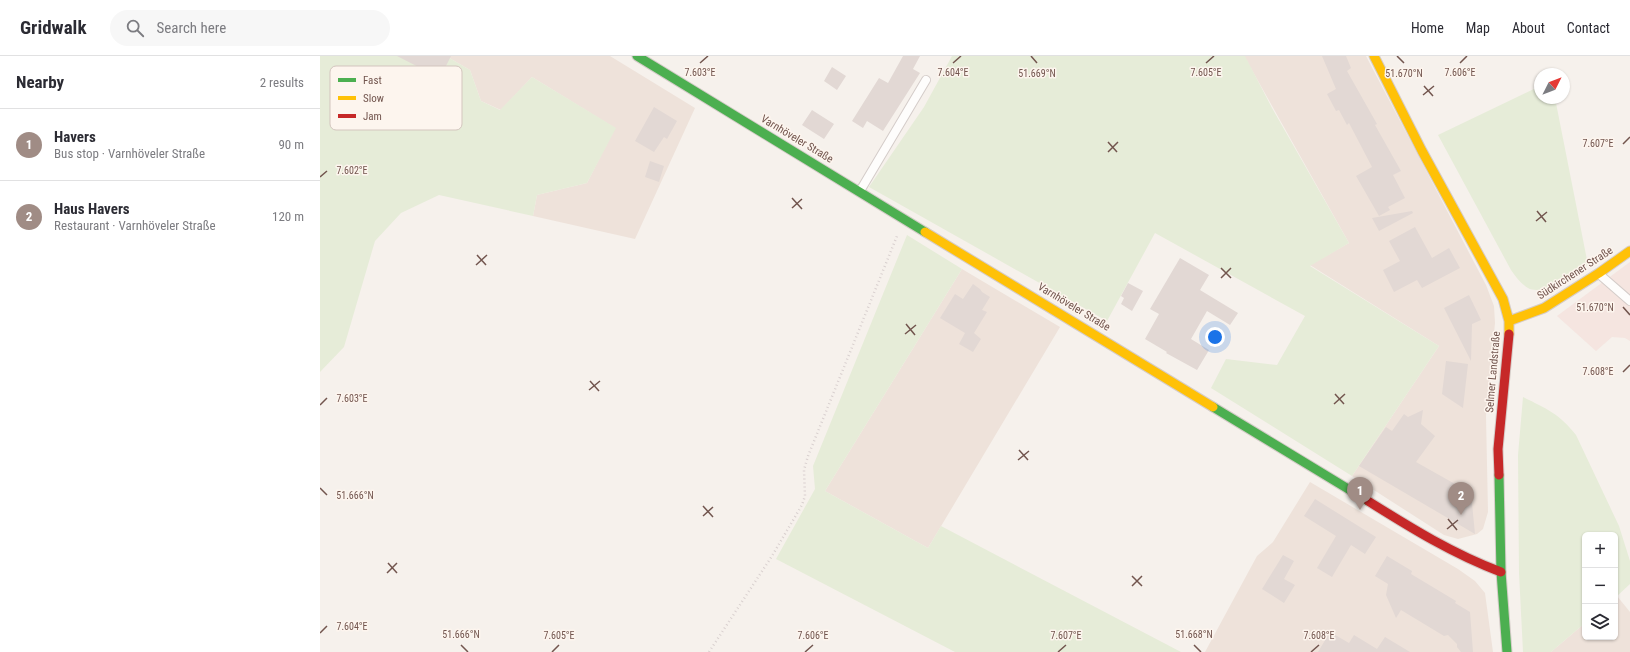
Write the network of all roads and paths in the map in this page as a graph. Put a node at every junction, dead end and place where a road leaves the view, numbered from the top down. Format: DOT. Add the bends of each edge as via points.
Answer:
graph roads {
  1 [pos="637,56"];
  2 [pos="1374,56"];
  3 [pos="926,80"];
  4 [pos="860,191"];
  5 [pos="904,218"];
  6 [pos="1630,251"];
  7 [pos="1599,274"];
  8 [pos="1630,301"];
  9 [pos="1510,321"];
  10 [pos="1501,572"];
  11 [pos="709,652"];
  12 [pos="1507,652"];
  1 -- 4 [label="street, Varnhöveler Straße"];
  2 -- 9 [label="street, Selmer Landstraße" via="1422,151 1503,299"];
  3 -- 4 [label="lane"];
  4 -- 5 [label="street, Varnhöveler Straße"];
  5 -- 10 [label="street, Varnhöveler Straße" via="1436,542 1474,562"];
  5 -- 11 [label="path" via="808,456 804,470 805,496 802,505"];
  6 -- 7 [label="street, Südkirchener Straße"];
  7 -- 8 [label="lane"];
  7 -- 9 [label="street, Südkirchener Straße" via="1544,308"];
  9 -- 10 [label="street, Selmer Landstraße" via="1510,344 1498,449"];
  10 -- 12 [label="street, Selmer Landstraße"];
}
